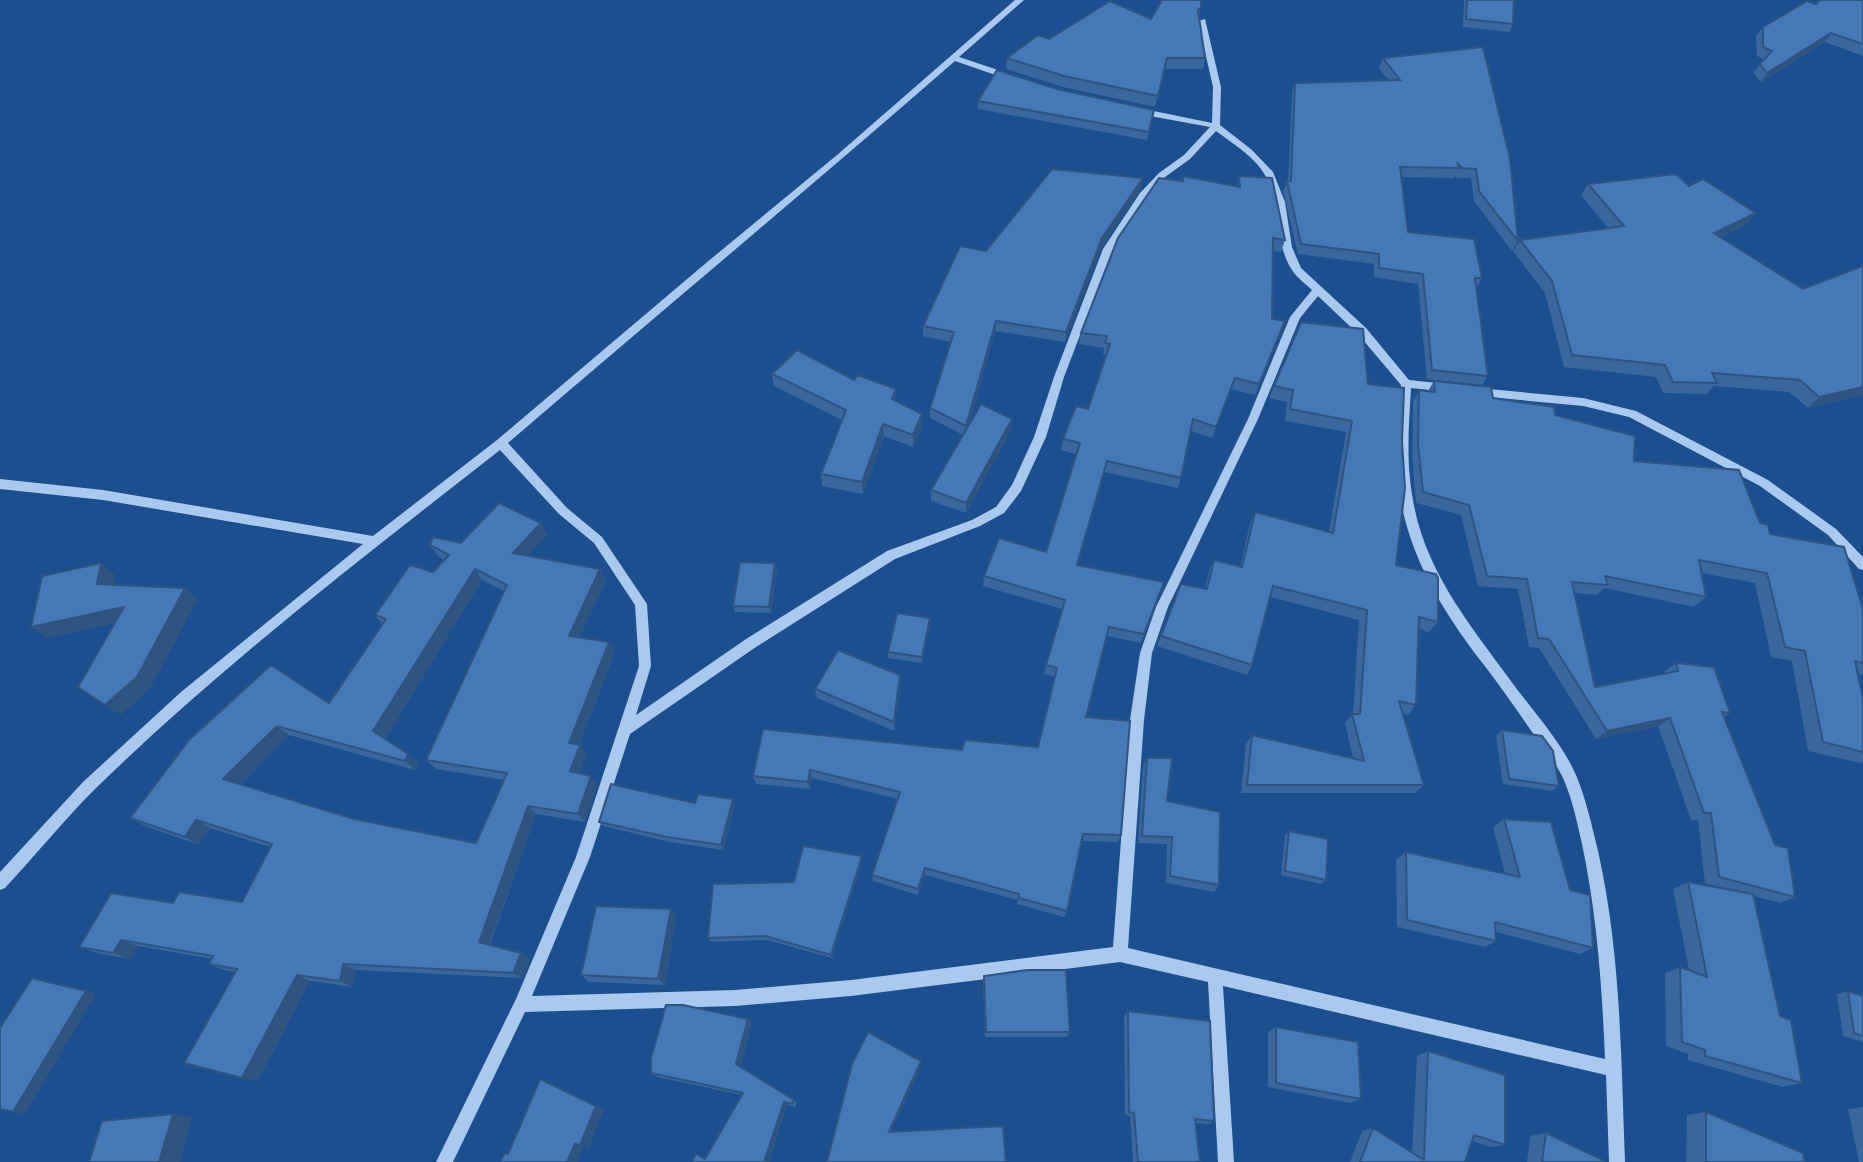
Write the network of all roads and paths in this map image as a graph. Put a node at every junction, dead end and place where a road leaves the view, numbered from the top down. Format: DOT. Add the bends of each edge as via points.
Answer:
graph roads {
  1 [pos="1020,0"];
  2 [pos="1202,21"];
  3 [pos="954,58"];
  4 [pos="1022,81"];
  5 [pos="1130,108"];
  6 [pos="1216,126"];
  7 [pos="1318,289"];
  8 [pos="1406,384"];
  9 [pos="501,443"];
  10 [pos="0,484"];
  11 [pos="375,541"];
  12 [pos="1863,565"];
  13 [pos="627,729"];
  14 [pos="0,883"];
  15 [pos="1120,954"];
  16 [pos="1215,978"];
  17 [pos="521,1004"];
  18 [pos="1614,1069"];
  19 [pos="444,1162"];
  20 [pos="1226,1162"];
  21 [pos="1617,1162"];
  1 -- 3 [label="street"];
  2 -- 6 [label="street" via="1217,87"];
  3 -- 4 [label="street"];
  3 -- 9 [label="street"];
  5 -- 6 [label="street"];
  6 -- 7 [label="street" via="1268,172 1280,202 1287,247 1297,270"];
  6 -- 13 [label="street" via="1143,195 1108,250 1040,437 1017,488 1000,510 891,555 751,643"];
  7 -- 8 [label="street" via="1362,331"];
  7 -- 15 [label="street" via="1295,317 1253,419 1162,607 1146,653"];
  8 -- 12 [label="street" via="1583,402 1632,414 1765,483 1832,532"];
  8 -- 18 [label="street" via="1406,496 1419,545 1437,586 1472,641 1570,777 1592,852"];
  9 -- 11 [label="street"];
  9 -- 13 [label="street" via="563,511 598,540 641,604 645,666"];
  10 -- 11 [label="street" via="103,495"];
  11 -- 14 [label="street" via="186,696 88,787"];
  13 -- 17 [label="street" via="583,857"];
  15 -- 16 [label="street"];
  15 -- 17 [label="street" via="748,997"];
  16 -- 18 [label="street"];
  16 -- 20 [label="street"];
  17 -- 19 [label="street"];
  18 -- 21 [label="street"];
}
